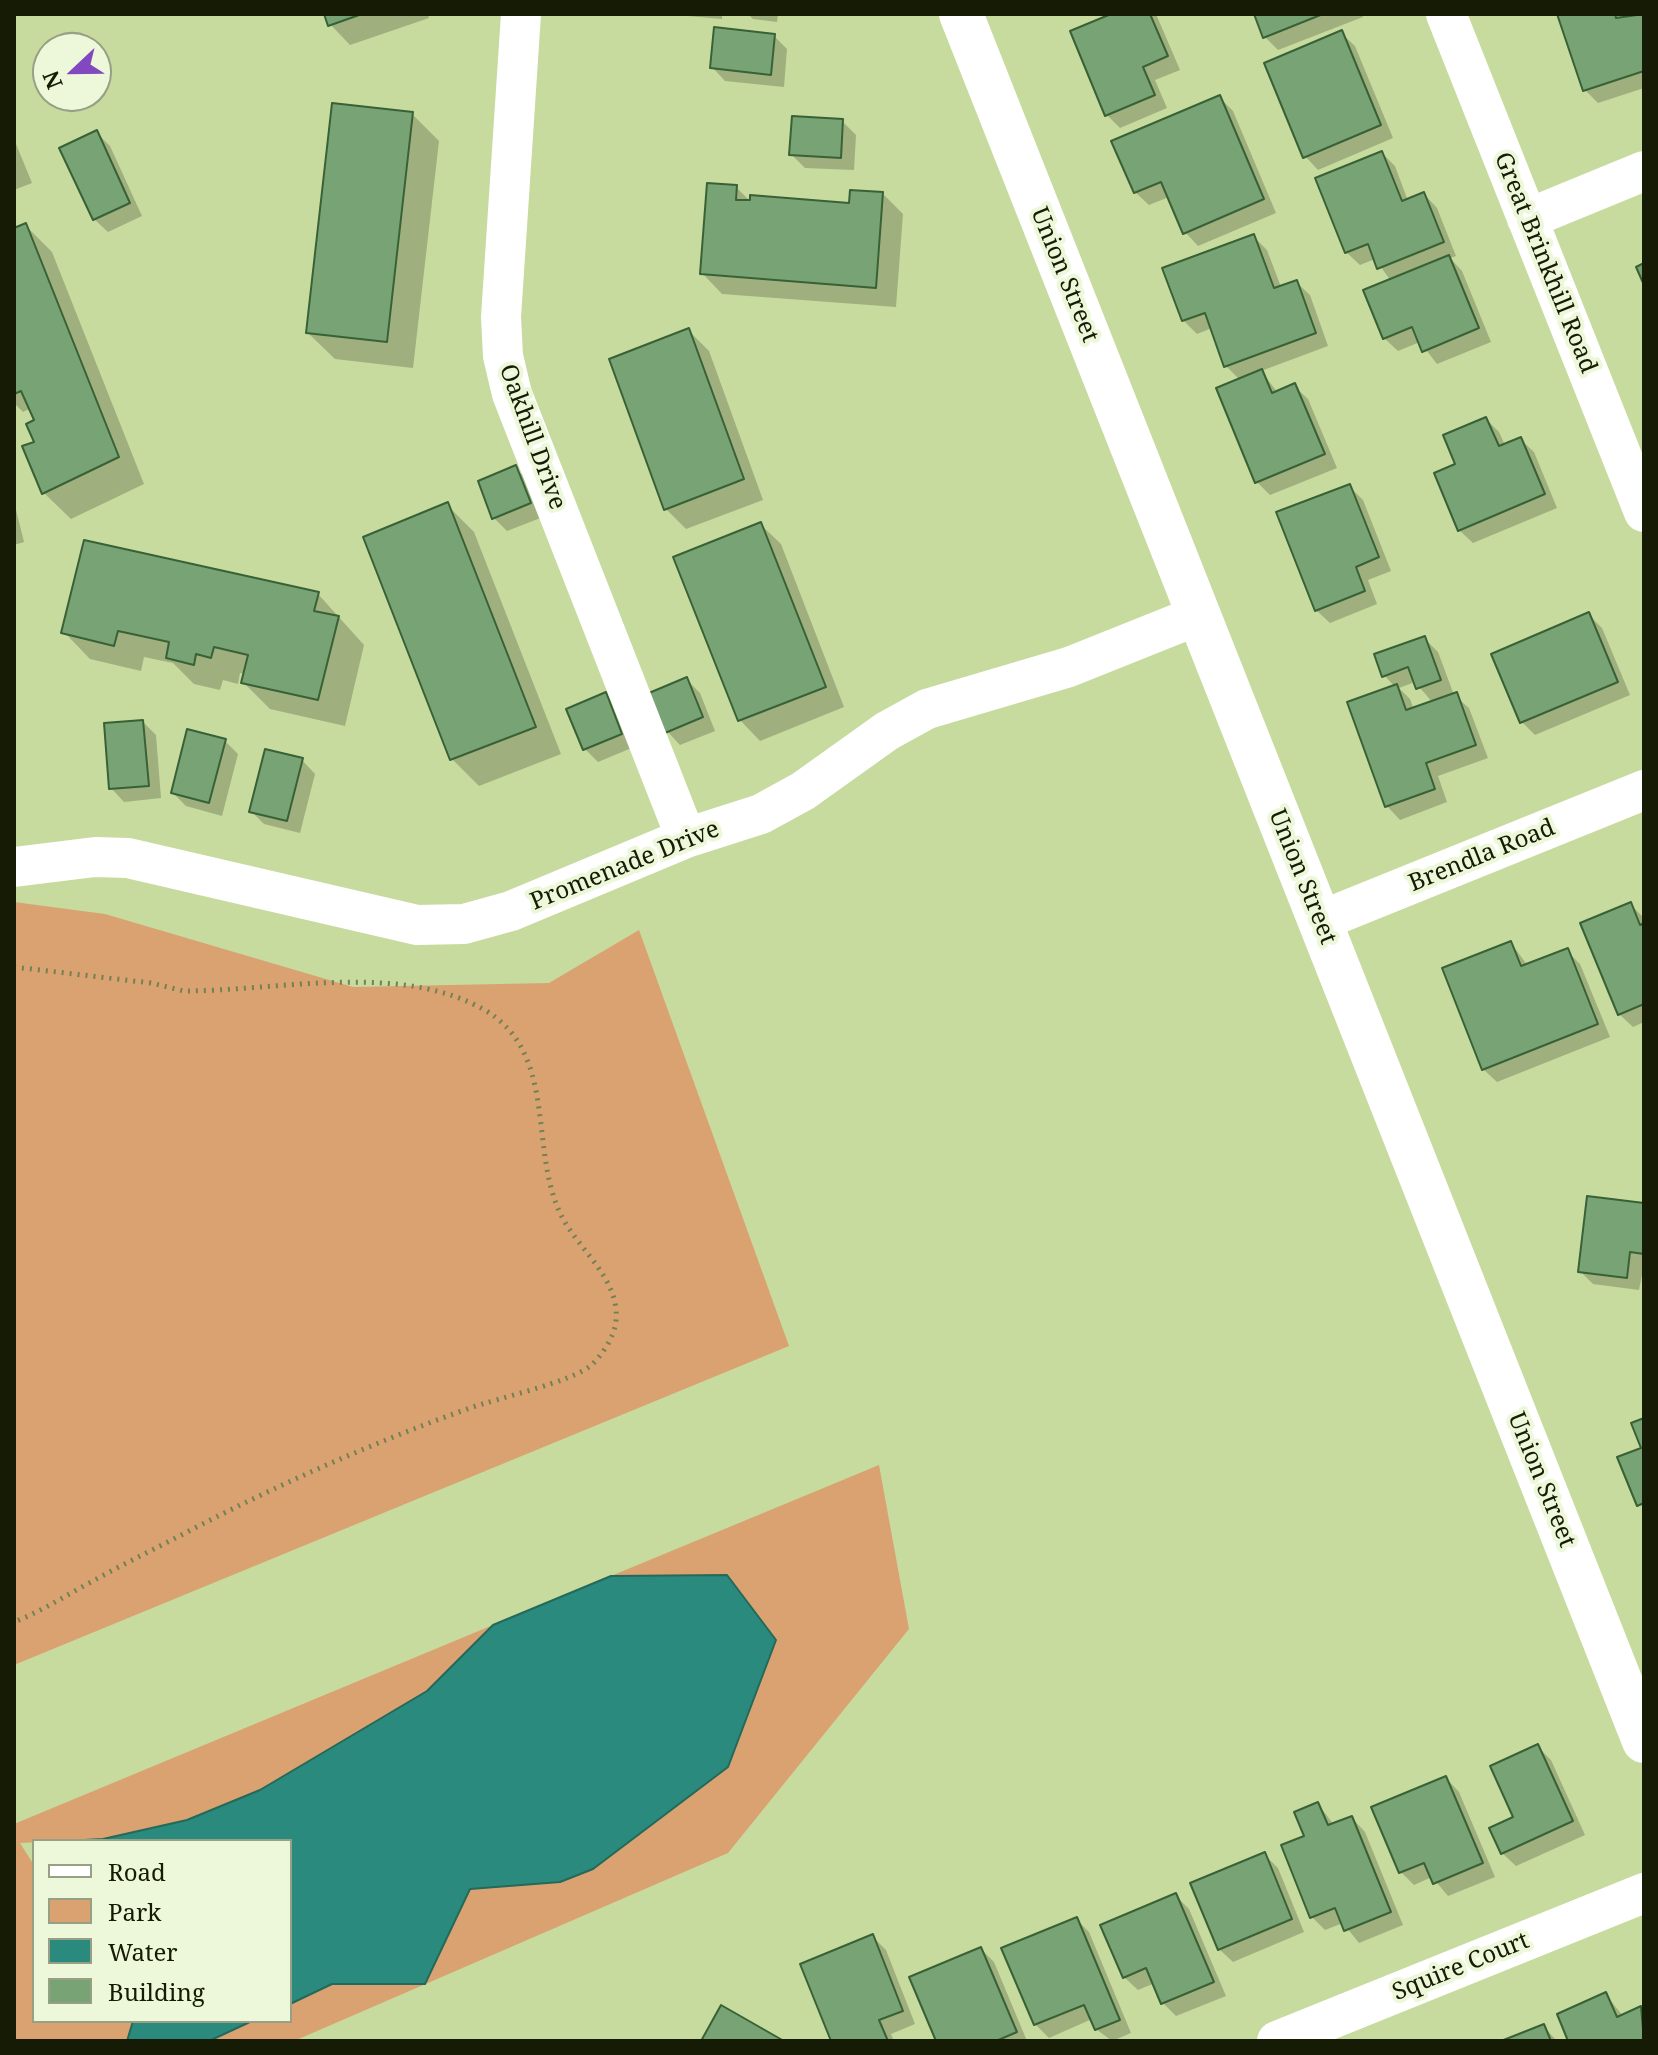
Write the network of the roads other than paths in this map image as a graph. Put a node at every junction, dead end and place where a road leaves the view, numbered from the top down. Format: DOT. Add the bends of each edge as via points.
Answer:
graph roads {
  1 [pos="521,14"];
  2 [pos="961,14"];
  3 [pos="1446,14"];
  4 [pos="1644,171"];
  5 [pos="1527,219"];
  6 [pos="1644,512"];
  7 [pos="1199,615"];
  8 [pos="1644,790"];
  9 [pos="686,838"];
  10 [pos="14,867"];
  11 [pos="1320,921"];
  12 [pos="1644,1741"];
  13 [pos="1644,1893"];
  14 [pos="1277,2041"];
  1 -- 9 [label="street, Oakhill Drive" via="501,317 503,356 512,394"];
  2 -- 7 [label="street, Union Street"];
  3 -- 5 [label="street, Great Brinkhill Road"];
  4 -- 5 [label="street"];
  5 -- 6 [label="street, Great Brinkhill Road"];
  7 -- 9 [label="street, Promenade Drive" via="1069,667 927,709 775,806"];
  7 -- 11 [label="street, Union Street"];
  8 -- 11 [label="street, Brendla Road"];
  9 -- 10 [label="street, Promenade Drive" via="511,911 464,924 417,925 128,858"];
  11 -- 12 [label="street, Union Street"];
  13 -- 14 [label="street, Squire Court"];
}
